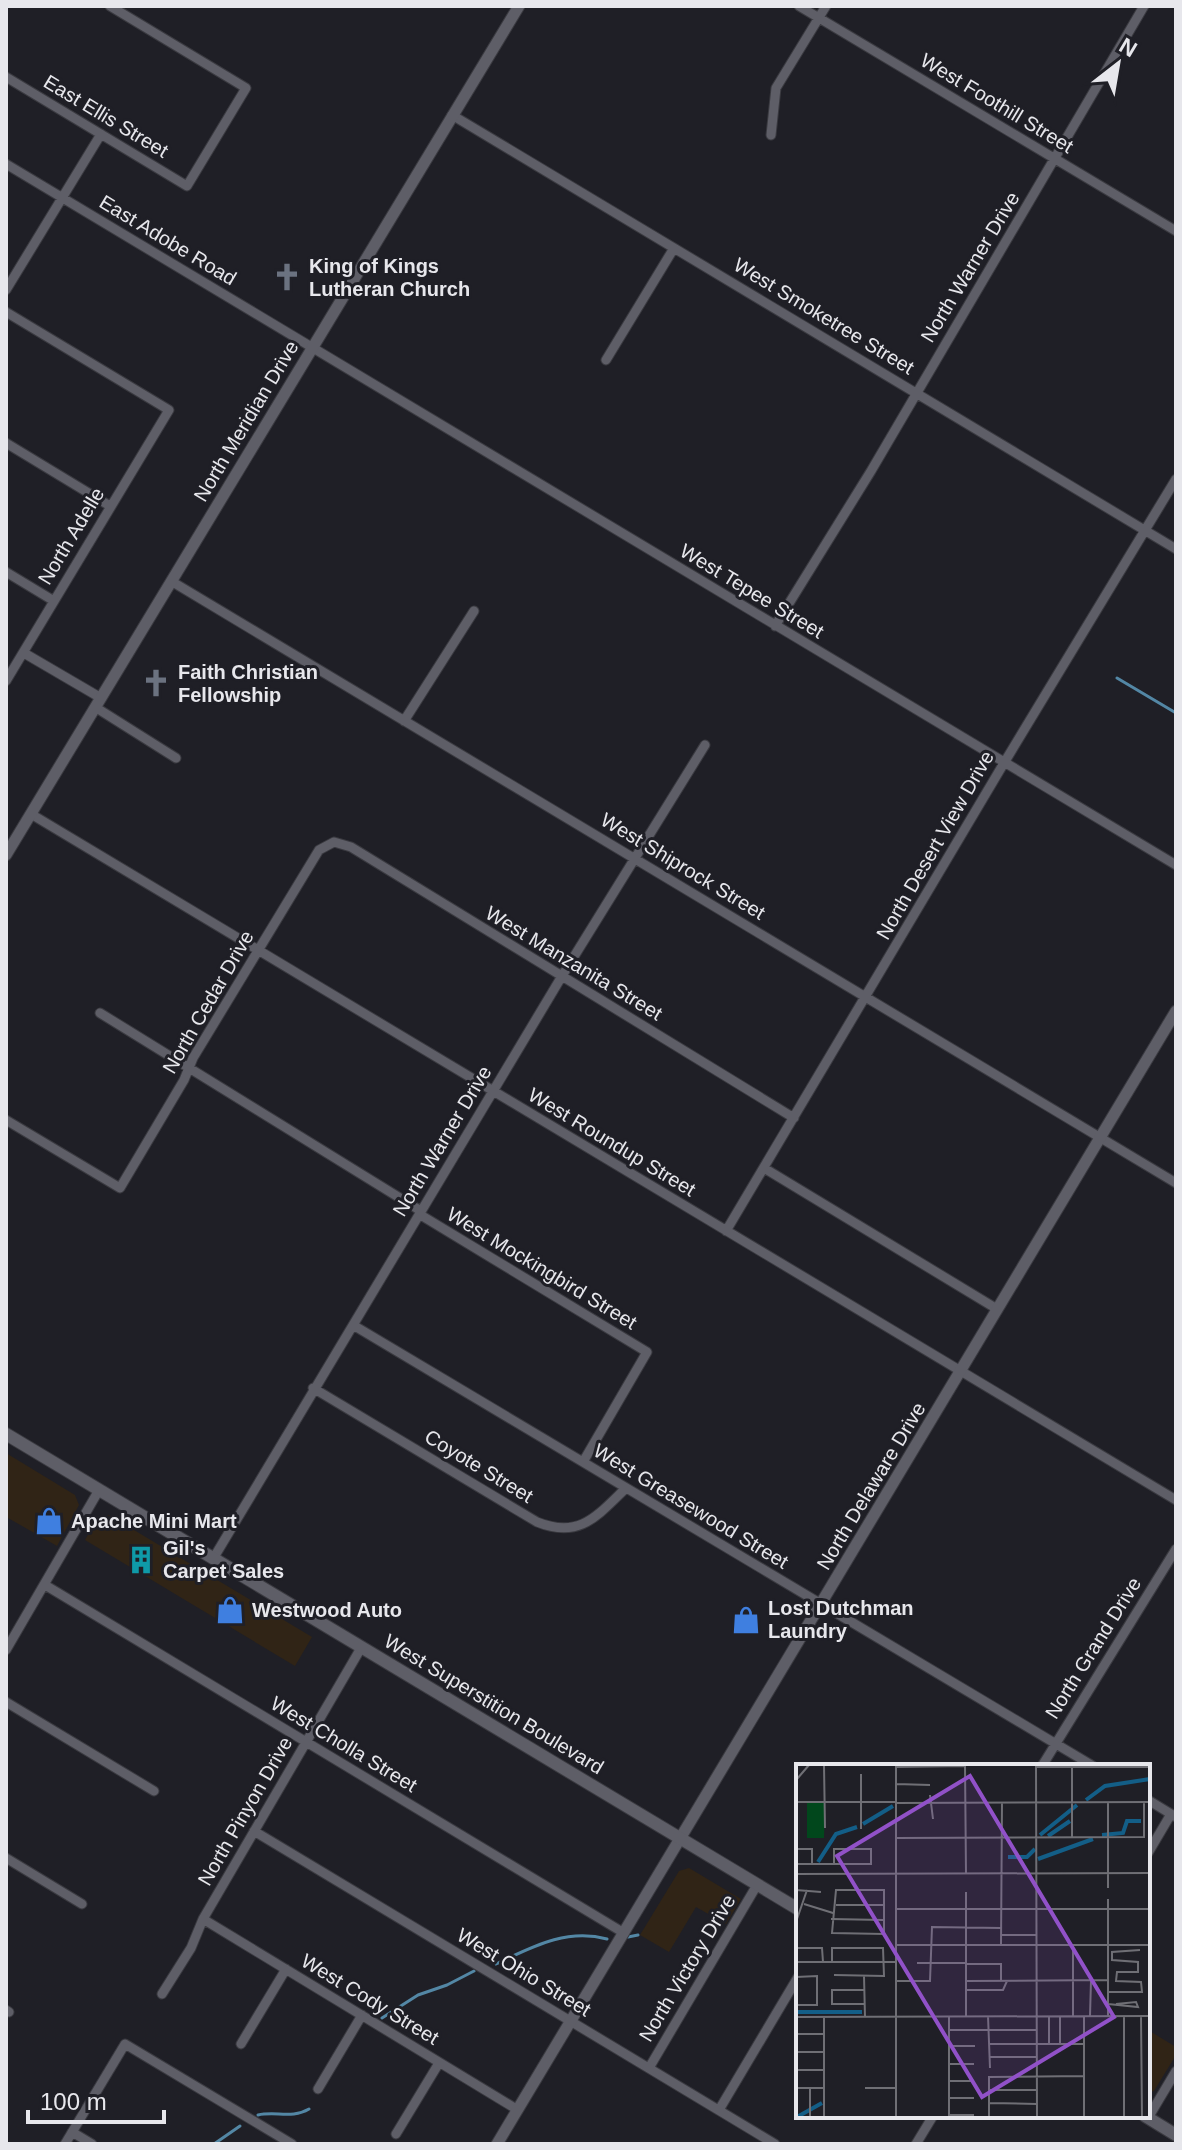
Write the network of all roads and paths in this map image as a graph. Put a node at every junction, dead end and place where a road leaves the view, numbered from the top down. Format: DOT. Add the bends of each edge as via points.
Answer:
graph roads {
  1 [pos="110,6"];
  2 [pos="519,6"];
  3 [pos="799,6"];
  4 [pos="826,6"];
  5 [pos="1144,6"];
  6 [pos="819,18"];
  7 [pos="6,77"];
  8 [pos="452,115"];
  9 [pos="101,134"];
  10 [pos="771,135"];
  11 [pos="1055,158"];
  12 [pos="6,164"];
  13 [pos="62,197"];
  14 [pos="1176,231"];
  15 [pos="674,248"];
  16 [pos="6,290"];
  17 [pos="6,312"];
  18 [pos="311,348"];
  19 [pos="606,360"];
  20 [pos="916,392"];
  21 [pos="6,443"];
  22 [pos="1176,479"];
  23 [pos="110,506"];
  24 [pos="1144,530"];
  25 [pos="1176,549"];
  26 [pos="6,572"];
  27 [pos="171,581"];
  28 [pos="54,601"];
  29 [pos="474,611"];
  30 [pos="775,626"];
  31 [pos="24,653"];
  32 [pos="6,681"];
  33 [pos="98,703"];
  34 [pos="404,721"];
  35 [pos="705,745"];
  36 [pos="176,758"];
  37 [pos="1004,763"];
  38 [pos="31,814"];
  39 [pos="334,842"];
  40 [pos="6,855"];
  41 [pos="634,858"];
  42 [pos="1176,865"];
  43 [pos="258,951"];
  44 [pos="562,976"];
  45 [pos="867,997"];
  46 [pos="1176,1011"];
  47 [pos="100,1013"];
  48 [pos="188,1069"];
  49 [pos="493,1091"];
  50 [pos="794,1118"];
  51 [pos="6,1120"];
  52 [pos="1100,1138"];
  53 [pos="764,1168"];
  54 [pos="1176,1183"];
  55 [pos="420,1213"];
  56 [pos="726,1231"];
  57 [pos="997,1309"];
  58 [pos="353,1325"];
  59 [pos="960,1371"];
  60 [pos="313,1388"];
  61 [pos="6,1434"];
  62 [pos="583,1462"];
  63 [pos="625,1489"];
  64 [pos="99,1490"];
  65 [pos="1176,1500"];
  66 [pos="1176,1549"];
  67 [pos="213,1559"];
  68 [pos="45,1585"];
  69 [pos="820,1604"];
  70 [pos="361,1648"];
  71 [pos="6,1650"];
  72 [pos="6,1702"];
  73 [pos="306,1742"];
  74 [pos="1055,1743"];
  75 [pos="1043,1764"];
  76 [pos="1090,1764"];
  77 [pos="154,1791"];
  78 [pos="1150,1801"];
  79 [pos="1174,1815"];
  80 [pos="254,1831"];
  81 [pos="680,1838"];
  82 [pos="1150,1850"];
  83 [pos="6,1858"];
  84 [pos="757,1885"];
  85 [pos="82,1904"];
  86 [pos="796,1908"];
  87 [pos="203,1919"];
  88 [pos="624,1933"];
  89 [pos="286,1969"];
  90 [pos="796,1980"];
  91 [pos="162,1994"];
  92 [pos="362,2015"];
  93 [pos="571,2021"];
  94 [pos="241,2044"];
  95 [pos="439,2063"];
  96 [pos="649,2068"];
  97 [pos="1176,2071"];
  98 [pos="318,2089"];
  99 [pos="518,2110"];
  100 [pos="719,2110"];
  101 [pos="1150,2112"];
  102 [pos="932,2118"];
  103 [pos="1149,2118"];
  104 [pos="72,2132"];
  105 [pos="396,2134"];
  106 [pos="1176,2135"];
  107 [pos="65,2144"];
  108 [pos="92,2144"];
  109 [pos="292,2144"];
  110 [pos="497,2144"];
  111 [pos="775,2144"];
  112 [pos="916,2144"];
  1 -- 9 [label="street, East Ellis Street" via="246,88 187,186"];
  2 -- 8 [label="street, North Meridian Drive"];
  3 -- 6 [label="street, West Foothill Street"];
  4 -- 6 [label="street"];
  5 -- 11 [label="street, North Warner Drive"];
  6 -- 10 [label="street" via="776,88"];
  6 -- 11 [label="street, West Foothill Street"];
  7 -- 9 [label="street, East Ellis Street"];
  8 -- 15 [label="street, West Smoketree Street"];
  8 -- 18 [label="street, North Meridian Drive"];
  9 -- 13 [label="street"];
  11 -- 14 [label="street, West Foothill Street"];
  11 -- 20 [label="street, North Warner Drive"];
  12 -- 13 [label="street, East Adobe Road"];
  13 -- 16 [label="street"];
  13 -- 18 [label="street, East Adobe Road"];
  15 -- 19 [label="street"];
  15 -- 20 [label="street, West Smoketree Street"];
  17 -- 23 [label="street, North Adelle" via="169,410"];
  18 -- 27 [label="street, North Meridian Drive"];
  18 -- 30 [label="street, West Tepee Street"];
  20 -- 24 [label="street, West Smoketree Street"];
  20 -- 30 [label="street, North Warner Drive"];
  21 -- 23 [label="street"];
  22 -- 24 [label="street, North Desert View Drive"];
  23 -- 28 [label="street, North Adelle"];
  24 -- 25 [label="street, West Smoketree Street"];
  24 -- 37 [label="street, North Desert View Drive"];
  26 -- 28 [label="street"];
  27 -- 33 [label="street, North Meridian Drive"];
  27 -- 34 [label="street, West Shiprock Street"];
  28 -- 31 [label="street, North Adelle"];
  29 -- 34 [label="street"];
  30 -- 37 [label="street, West Tepee Street"];
  31 -- 32 [label="street, North Adelle"];
  31 -- 33 [label="street"];
  33 -- 36 [label="street"];
  33 -- 38 [label="street, North Meridian Drive"];
  34 -- 41 [label="street, West Shiprock Street"];
  35 -- 41 [label="street, North Warner Drive"];
  37 -- 42 [label="street, West Tepee Street"];
  37 -- 45 [label="street, North Desert View Drive"];
  38 -- 40 [label="street, North Meridian Drive"];
  38 -- 43 [label="street, West Roundup Street"];
  39 -- 43 [label="street, North Cedar Drive" via="319,850"];
  39 -- 44 [label="street, West Manzanita Street" via="351,847"];
  41 -- 44 [label="street, North Warner Drive"];
  41 -- 45 [label="street, West Shiprock Street"];
  43 -- 48 [label="street, North Cedar Drive"];
  43 -- 49 [label="street, West Roundup Street"];
  44 -- 49 [label="street, North Warner Drive"];
  44 -- 50 [label="street, West Manzanita Street"];
  45 -- 50 [label="street, North Desert View Drive"];
  45 -- 52 [label="street, West Shiprock Street"];
  46 -- 52 [label="street, North Delaware Drive"];
  47 -- 48 [label="street, West Mockingbird Street"];
  48 -- 51 [label="street, North Cedar Drive" via="120,1188"];
  48 -- 55 [label="street, West Mockingbird Street"];
  49 -- 55 [label="street, North Warner Drive"];
  49 -- 56 [label="street, West Roundup Street"];
  50 -- 53 [label="street, North Desert View Drive"];
  52 -- 54 [label="street, West Shiprock Street"];
  52 -- 57 [label="street, North Delaware Drive"];
  53 -- 56 [label="street, North Desert View Drive"];
  53 -- 57 [label="street"];
  55 -- 58 [label="street, North Warner Drive"];
  55 -- 62 [label="street, West Mockingbird Street" via="647,1352"];
  56 -- 59 [label="street, West Roundup Street"];
  57 -- 59 [label="street, North Delaware Drive"];
  58 -- 60 [label="street, North Warner Drive"];
  58 -- 62 [label="street, West Greasewood Street"];
  59 -- 65 [label="street, West Roundup Street"];
  59 -- 69 [label="street, North Delaware Drive"];
  60 -- 63 [label="street, Coyote Street" via="557,1530 593,1520"];
  60 -- 67 [label="street, North Warner Drive"];
  61 -- 64 [label="main road, West Superstition Boulevard"];
  62 -- 63 [label="street, West Greasewood Street"];
  63 -- 69 [label="street, West Greasewood Street"];
  64 -- 67 [label="main road, West Superstition Boulevard"];
  64 -- 68 [label="street"];
  66 -- 74 [label="street, North Grand Drive"];
  67 -- 70 [label="main road, West Superstition Boulevard"];
  68 -- 71 [label="street"];
  68 -- 73 [label="street, West Cholla Street"];
  69 -- 74 [label="street, West Greasewood Street"];
  69 -- 81 [label="street, North Delaware Drive"];
  70 -- 73 [label="street, North Pinyon Drive"];
  70 -- 81 [label="main road, West Superstition Boulevard"];
  72 -- 77 [label="street"];
  73 -- 80 [label="street, North Pinyon Drive"];
  73 -- 88 [label="street, West Cholla Street"];
  74 -- 75 [label="street, North Grand Drive"];
  74 -- 76 [label="street, West Greasewood Street"];
  78 -- 79 [label="street"];
  79 -- 82 [label="street"];
  80 -- 87 [label="street, North Pinyon Drive"];
  80 -- 93 [label="street, West Ohio Street"];
  81 -- 84 [label="main road, West Superstition Boulevard"];
  81 -- 88 [label="street, North Delaware Drive"];
  83 -- 85 [label="street"];
  84 -- 86 [label="main road, West Superstition Boulevard"];
  84 -- 96 [label="street, North Victory Drive"];
  87 -- 89 [label="street, West Cody Street"];
  87 -- 91 [label="street, North Pinyon Drive"];
  88 -- 93 [label="street, North Delaware Drive"];
  89 -- 92 [label="street, West Cody Street"];
  89 -- 94 [label="street"];
  90 -- 100 [label="street"];
  92 -- 95 [label="street, West Cody Street"];
  92 -- 98 [label="street"];
  93 -- 96 [label="street, West Ohio Street"];
  93 -- 99 [label="street, North Delaware Drive"];
  95 -- 99 [label="street, West Cody Street"];
  95 -- 105 [label="street"];
  96 -- 100 [label="street, West Ohio Street"];
  97 -- 101 [label="street"];
  99 -- 110 [label="street, North Delaware Drive"];
  100 -- 111 [label="street, West Ohio Street"];
  102 -- 112 [label="street"];
  103 -- 106 [label="main road"];
  104 -- 107 [label="street"];
  104 -- 108 [label="street"];
  104 -- 109 [label="street" via="125,2044"];
}
